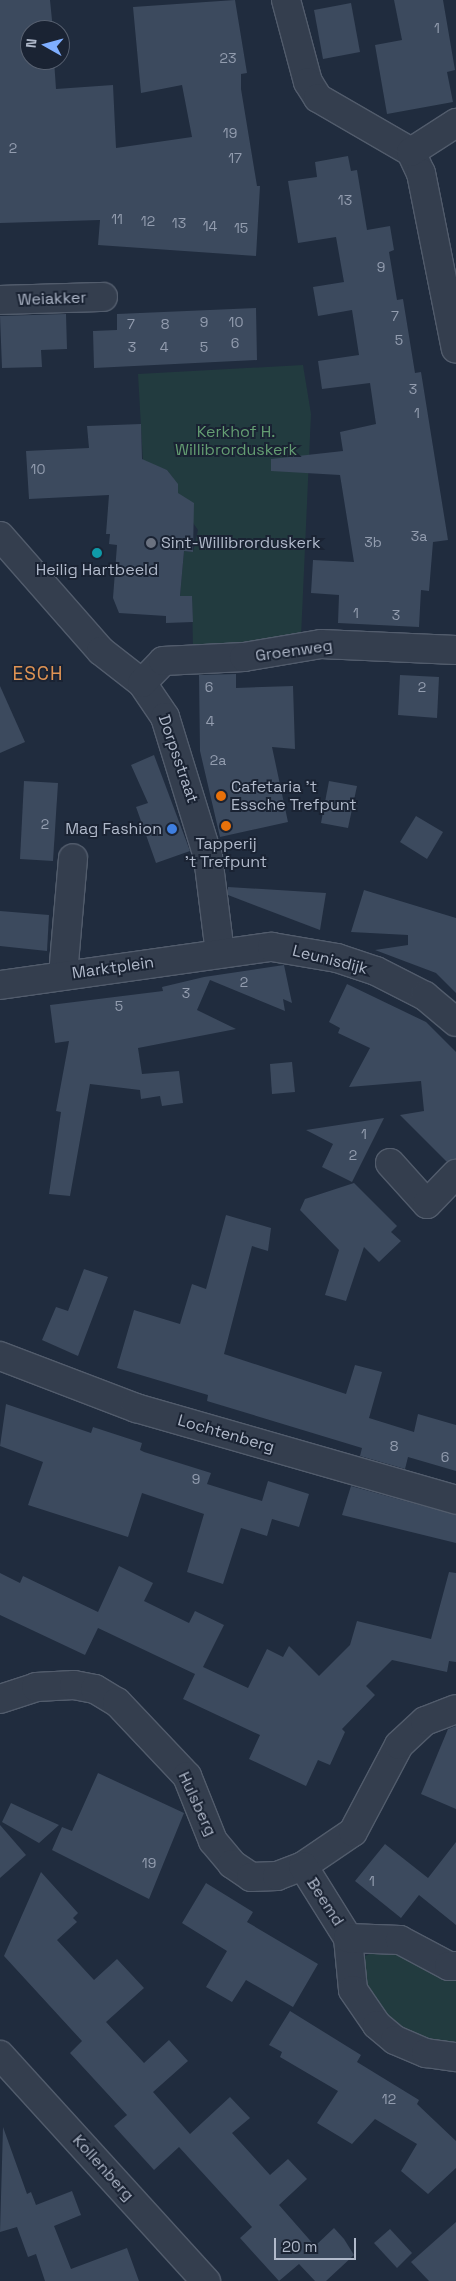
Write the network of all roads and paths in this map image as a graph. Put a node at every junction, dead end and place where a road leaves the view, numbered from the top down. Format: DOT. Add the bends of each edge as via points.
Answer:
graph roads {
  1 [pos="286,0"];
  2 [pos="456,124"];
  3 [pos="411,152"];
  4 [pos="103,297"];
  5 [pos="0,300"];
  6 [pos="456,349"];
  7 [pos="0,536"];
  8 [pos="456,650"];
  9 [pos="142,683"];
  10 [pos="72,858"];
  11 [pos="220,953"];
  12 [pos="63,975"];
  13 [pos="0,985"];
  14 [pos="456,1022"];
  15 [pos="390,1162"];
  16 [pos="456,1174"];
  17 [pos="0,1356"];
  18 [pos="456,1500"];
  19 [pos="0,1699"];
  20 [pos="456,1709"];
  21 [pos="303,1866"];
  22 [pos="348,1938"];
  23 [pos="456,1966"];
  24 [pos="0,2055"];
  25 [pos="456,2056"];
  26 [pos="206,2281"];
  1 -- 3 [label="street" via="308,82 318,98"];
  2 -- 3 [label="street"];
  3 -- 6 [label="street" via="420,173"];
  4 -- 5 [label="street, Weiakker"];
  7 -- 9 [label="street, Dorpsstraat" via="101,651"];
  8 -- 9 [label="street, Groenweg" via="321,644 244,657 163,661"];
  9 -- 11 [label="street, Dorpsstraat" via="165,717 188,779 208,857"];
  10 -- 12 [label="street, Marktplein"];
  11 -- 12 [label="street, Marktplein"];
  11 -- 14 [label="street, Leunisdijk" via="272,947 337,958 376,971 424,996"];
  12 -- 13 [label="street"];
  15 -- 16 [label="street" via="427,1204"];
  17 -- 18 [label="street, Lochtenberg" via="136,1408"];
  19 -- 21 [label="street, Hulsberg" via="36,1687 74,1685 94,1689 117,1702 187,1776 214,1841 232,1864 251,1877 277,1876"];
  20 -- 21 [label="street, Hulsberg" via="410,1732 353,1832"];
  21 -- 22 [label="street, Beemd"];
  22 -- 23 [label="street, Beemd" via="400,1940 449,1966"];
  22 -- 25 [label="street, Beemd" via="353,1990 377,2025 395,2040 426,2053"];
  24 -- 26 [label="street, Kollenberg"];
}
